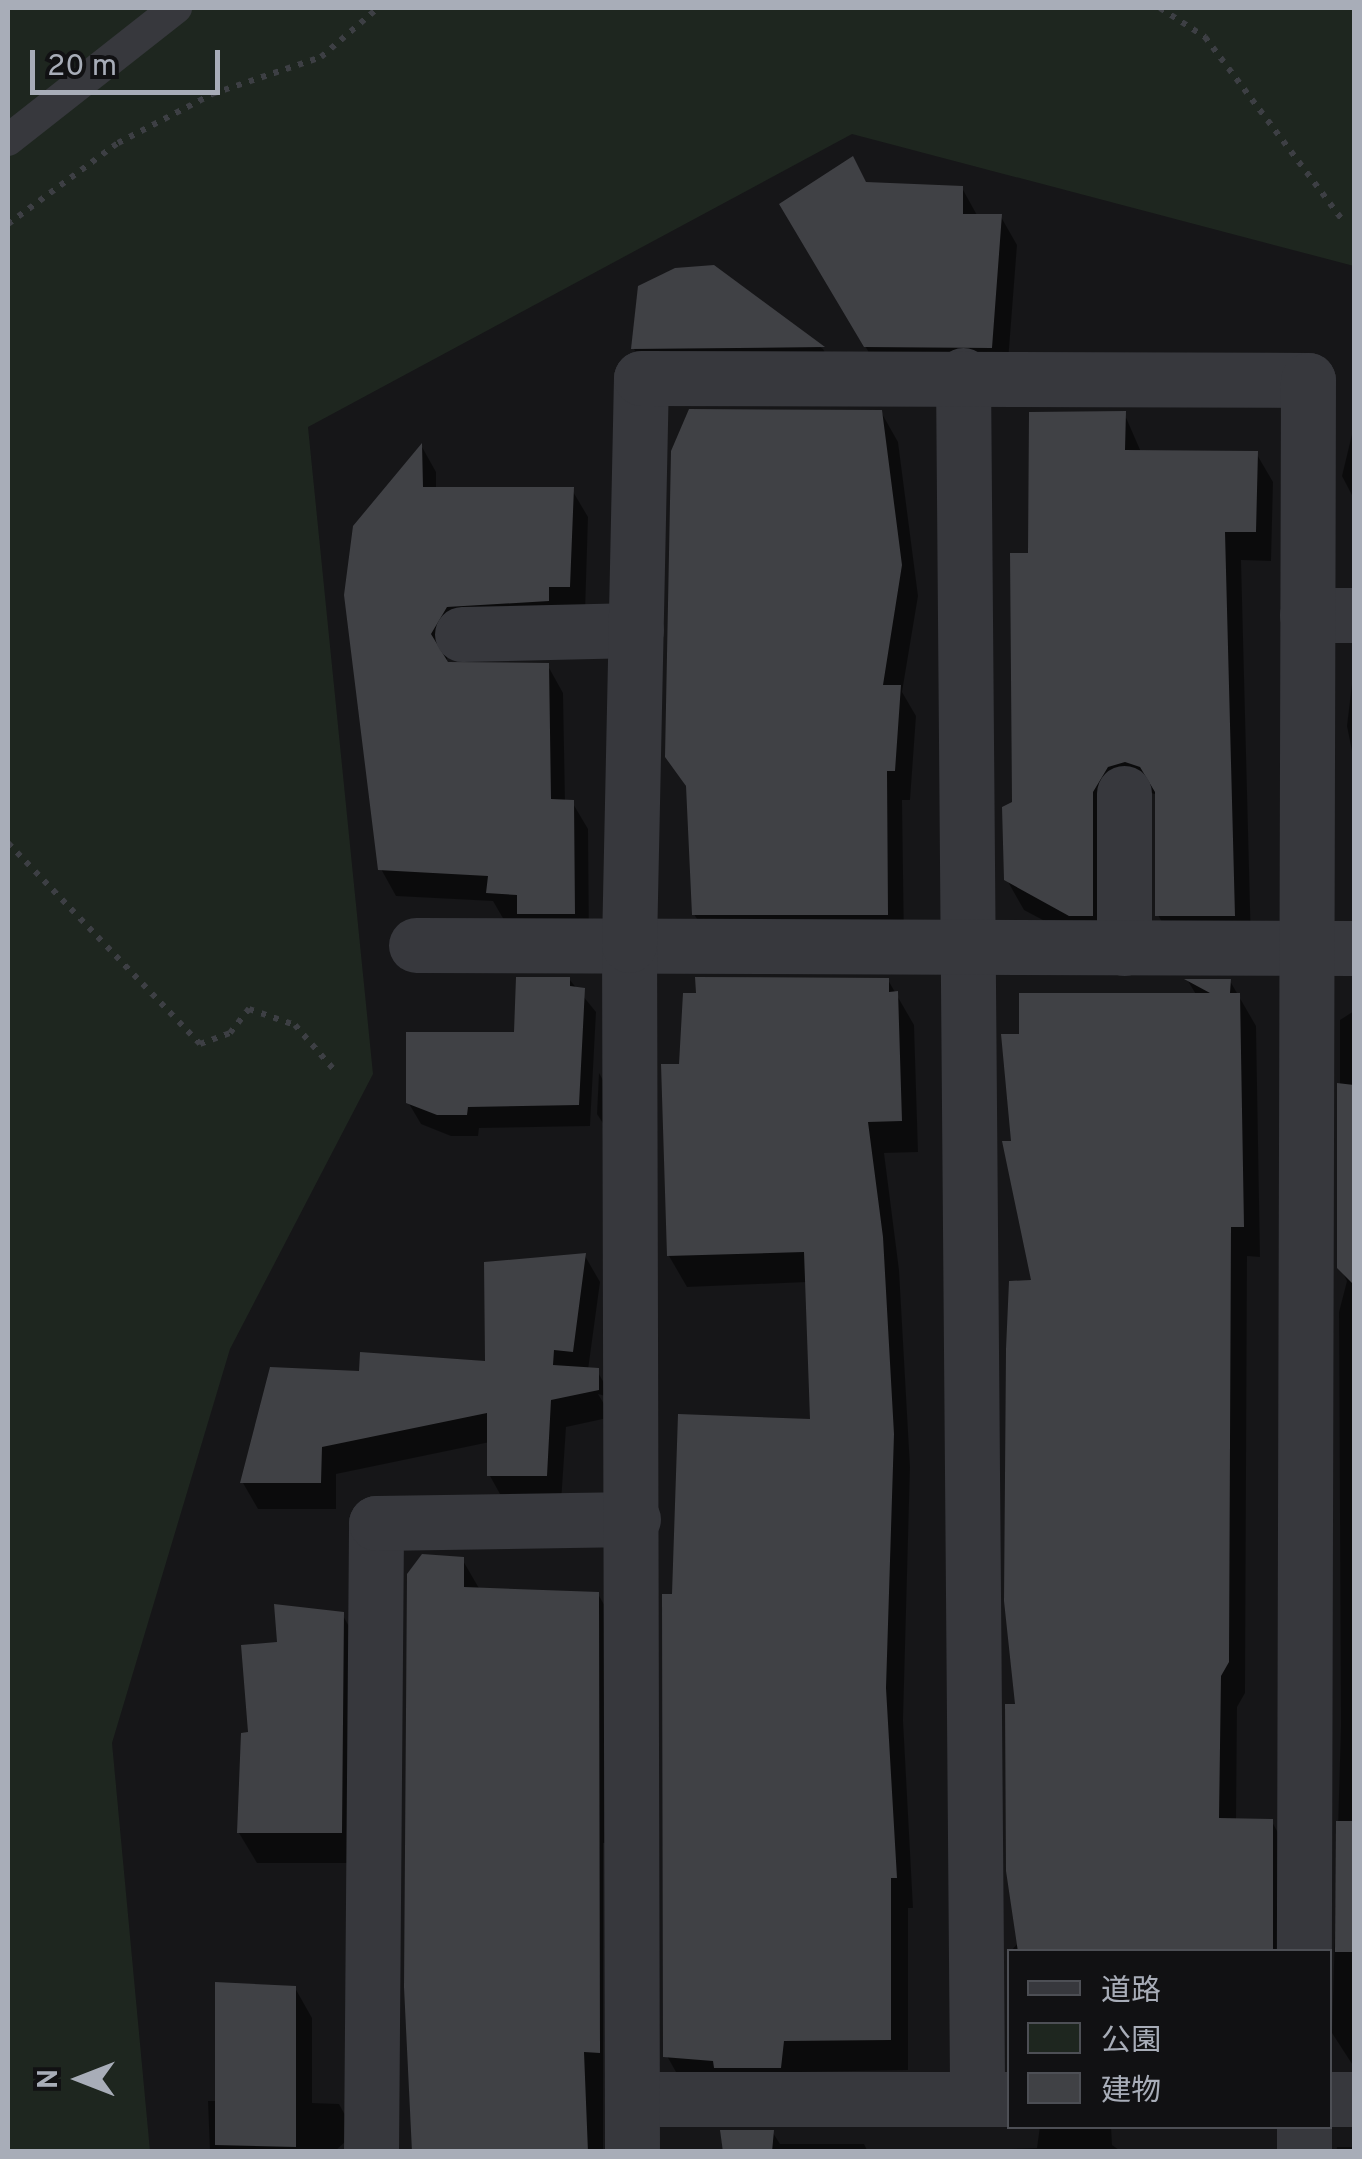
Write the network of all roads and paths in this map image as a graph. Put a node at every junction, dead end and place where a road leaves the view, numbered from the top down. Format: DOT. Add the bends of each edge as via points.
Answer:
graph roads {
  1 [pos="176,8"];
  2 [pos="378,8"];
  3 [pos="1160,8"];
  4 [pos="8,140"];
  5 [pos="1344,222"];
  6 [pos="8,224"];
  7 [pos="963,376"];
  8 [pos="1331,615"];
  9 [pos="636,630"];
  10 [pos="462,634"];
  11 [pos="1124,793"];
  12 [pos="8,843"];
  13 [pos="416,944"];
  14 [pos="628,946"];
  15 [pos="970,947"];
  16 [pos="1124,948"];
  17 [pos="1331,948"];
  18 [pos="336,1072"];
  19 [pos="633,1519"];
  20 [pos="1304,1949"];
  21 [pos="993,2099"];
  22 [pos="633,2125"];
  23 [pos="371,2152"];
  1 -- 4 [label="lane"];
  2 -- 6 [label="path" via="321,57 212,94 118,143"];
  3 -- 5 [label="path" via="1205,37"];
  7 -- 8 [label="street" via="1308,380"];
  7 -- 9 [label="street" via="641,378"];
  7 -- 15 [label="street"];
  8 -- 17 [label="street"];
  9 -- 10 [label="street"];
  9 -- 14 [label="street"];
  11 -- 16 [label="street"];
  12 -- 18 [label="path" via="200,1044 230,1033 248,1010 295,1025"];
  13 -- 14 [label="street"];
  14 -- 15 [label="street"];
  14 -- 19 [label="street"];
  15 -- 16 [label="street"];
  15 -- 21 [label="street"];
  16 -- 17 [label="street"];
  17 -- 20 [label="street"];
  19 -- 22 [label="street"];
  19 -- 23 [label="street" via="376,1523"];
  21 -- 22 [label="street"];
}
